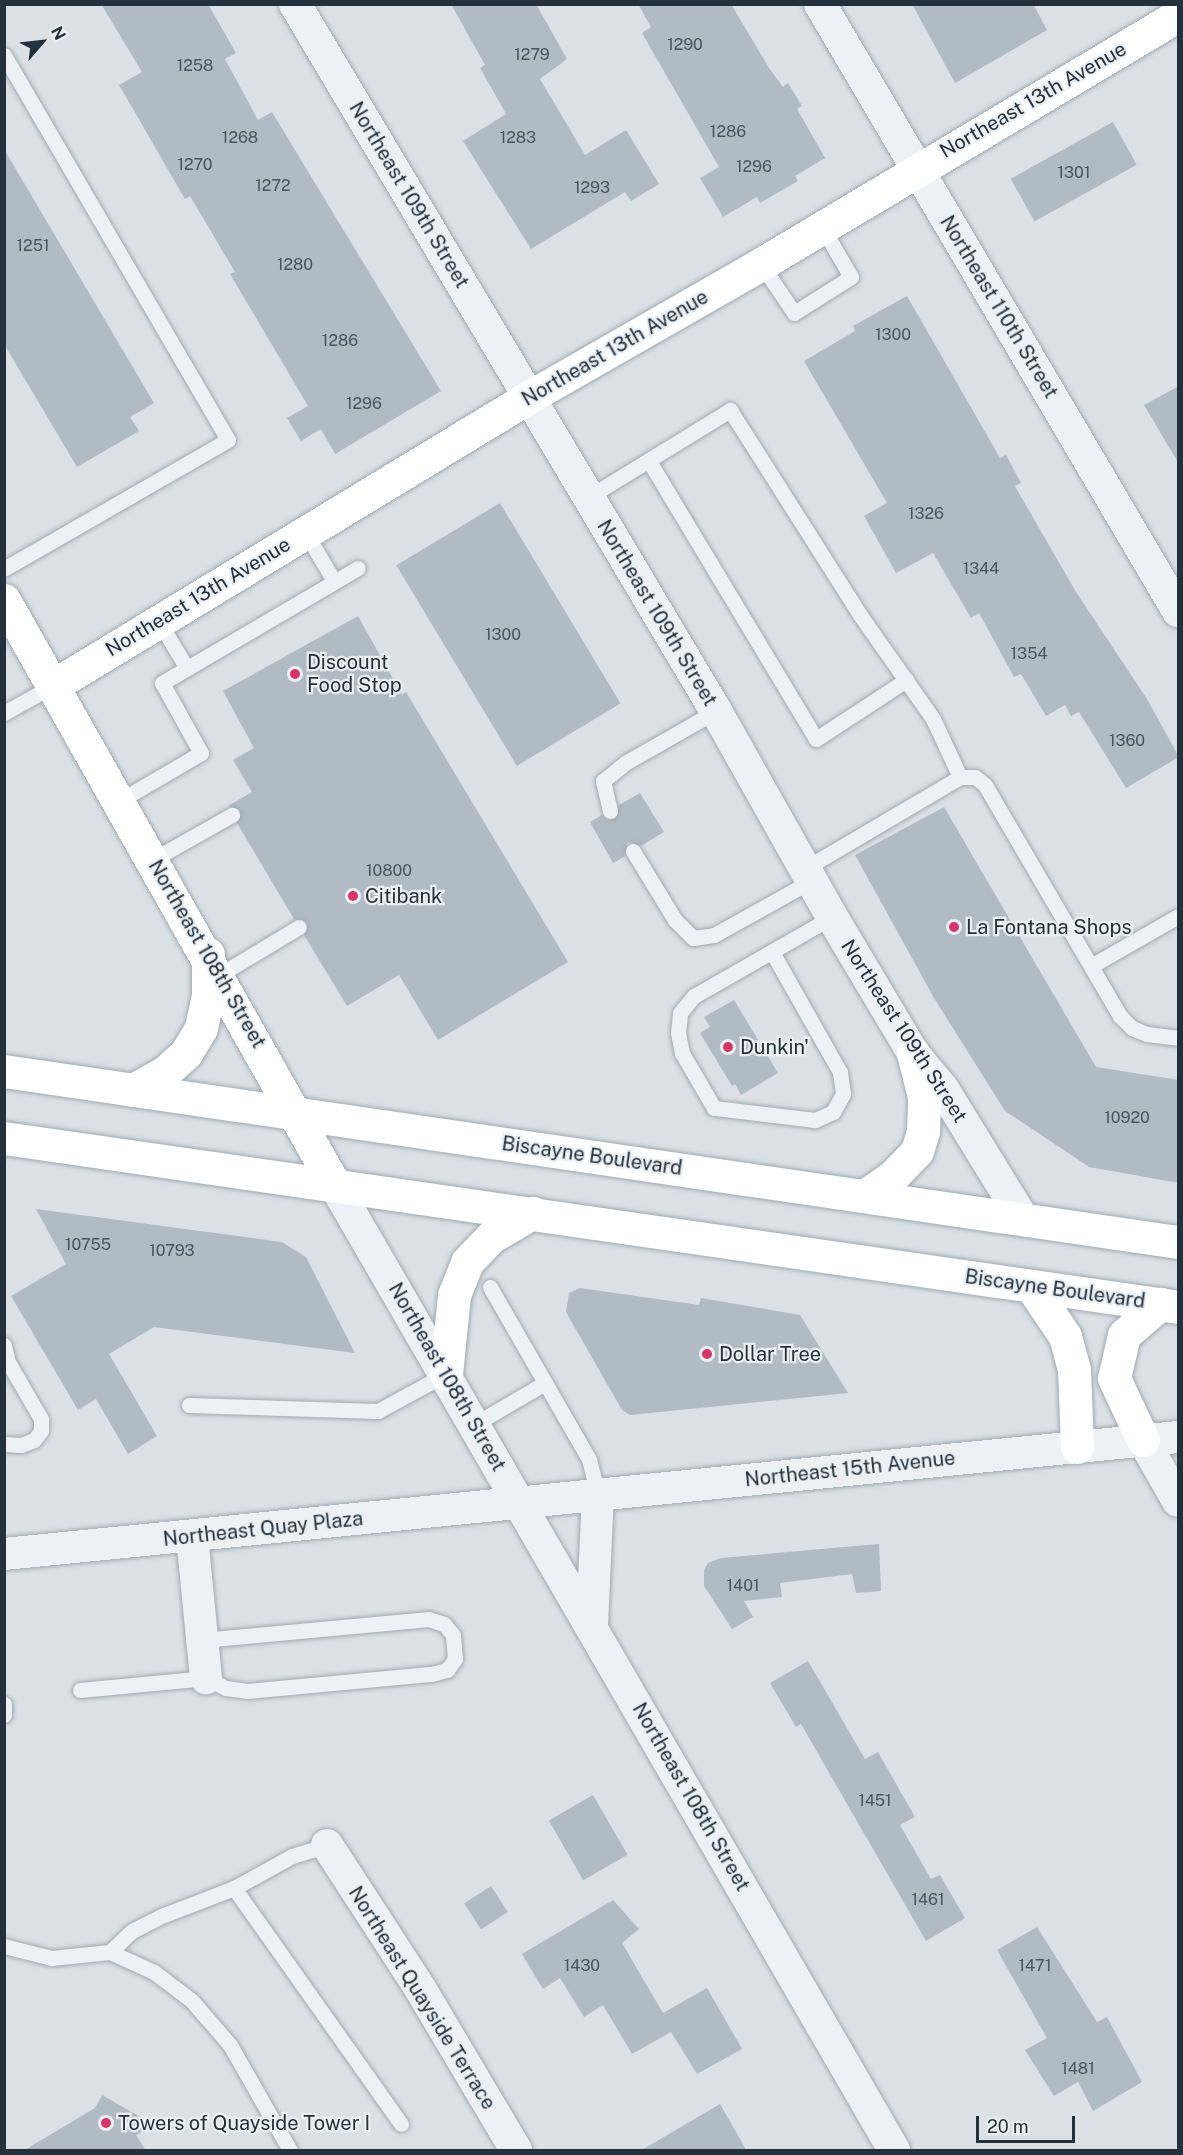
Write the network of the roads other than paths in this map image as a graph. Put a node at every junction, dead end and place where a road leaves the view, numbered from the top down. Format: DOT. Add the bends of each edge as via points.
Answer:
graph roads {
  1 [pos="295,4"];
  2 [pos="820,4"];
  3 [pos="1179,15"];
  4 [pos="4,55"];
  5 [pos="917,168"];
  6 [pos="822,227"];
  7 [pos="761,264"];
  8 [pos="529,397"];
  9 [pos="649,461"];
  10 [pos="587,498"];
  11 [pos="305,532"];
  12 [pos="358,568"];
  13 [pos="4,569"];
  14 [pos="334,581"];
  15 [pos="4,600"];
  16 [pos="1179,611"];
  17 [pos="159,622"];
  18 [pos="187,668"];
  19 [pos="906,680"];
  20 [pos="54,685"];
  21 [pos="716,711"];
  22 [pos="4,713"];
  23 [pos="960,777"];
  24 [pos="119,801"];
  25 [pos="610,811"];
  26 [pos="232,814"];
  27 [pos="633,850"];
  28 [pos="152,860"];
  29 [pos="808,875"];
  30 [pos="1179,916"];
  31 [pos="832,917"];
  32 [pos="299,927"];
  33 [pos="772,952"];
  34 [pos="214,965"];
  35 [pos="1091,966"];
  36 [pos="1179,1038"];
  37 [pos="913,1053"];
  38 [pos="4,1071"];
  39 [pos="133,1090"];
  40 [pos="298,1115"];
  41 [pos="4,1138"];
  42 [pos="334,1184"];
  43 [pos="866,1195"];
  44 [pos="532,1213"];
  45 [pos="1023,1219"];
  46 [pos="1179,1242"];
  47 [pos="1031,1286"];
  48 [pos="490,1287"];
  49 [pos="1169,1306"];
  50 [pos="4,1345"];
  51 [pos="446,1374"];
  52 [pos="545,1383"];
  53 [pos="189,1405"];
  54 [pos="475,1424"];
  55 [pos="1179,1437"];
  56 [pos="1143,1440"];
  57 [pos="4,1444"];
  58 [pos="1077,1447"];
  59 [pos="598,1495"];
  60 [pos="1179,1501"];
  61 [pos="521,1502"];
  62 [pos="192,1536"];
  63 [pos="4,1554"];
  64 [pos="592,1625"];
  65 [pos="202,1640"];
  66 [pos="206,1678"];
  67 [pos="80,1690"];
  68 [pos="4,1704"];
  69 [pos="4,1715"];
  70 [pos="327,1845"];
  71 [pos="234,1888"];
  72 [pos="4,1946"];
  73 [pos="110,1952"];
  74 [pos="401,2124"];
  75 [pos="290,2151"];
  76 [pos="516,2151"];
  77 [pos="894,2151"];
  1 -- 8 [label="street, Northeast 109th Street"];
  2 -- 5 [label="street, Northeast 110th Street"];
  3 -- 5 [label="main road, Northeast 13th Avenue"];
  4 -- 13 [label="lane" via="228,441"];
  5 -- 6 [label="main road, Northeast 13th Avenue"];
  5 -- 16 [label="street, Northeast 110th Street"];
  6 -- 7 [label="main road, Northeast 13th Avenue"];
  6 -- 7 [label="lane" via="851,277 794,314"];
  7 -- 8 [label="main road, Northeast 13th Avenue"];
  8 -- 10 [label="street, Northeast 109th Street"];
  8 -- 11 [label="main road, Northeast 13th Avenue"];
  9 -- 10 [label="lane"];
  9 -- 19 [label="lane" via="730,410 860,615"];
  9 -- 19 [label="lane" via="816,739"];
  10 -- 21 [label="street, Northeast 109th Street"];
  11 -- 14 [label="lane"];
  11 -- 17 [label="main road, Northeast 13th Avenue"];
  12 -- 14 [label="lane"];
  14 -- 18 [label="lane"];
  15 -- 20 [label="main road, Northeast 108th Street"];
  17 -- 18 [label="lane"];
  17 -- 20 [label="main road, Northeast 13th Avenue"];
  18 -- 24 [label="lane" via="162,683 201,753"];
  19 -- 23 [label="lane" via="933,719"];
  20 -- 22 [label="lane"];
  20 -- 24 [label="main road, Northeast 108th Street"];
  21 -- 25 [label="lane" via="625,763 603,781"];
  21 -- 29 [label="street, Northeast 109th Street"];
  23 -- 29 [label="lane"];
  23 -- 35 [label="lane" via="975,777 984,785"];
  24 -- 28 [label="main road, Northeast 108th Street"];
  26 -- 28 [label="lane"];
  27 -- 29 [label="lane" via="675,920 693,938 714,935"];
  28 -- 34 [label="main road, Northeast 108th Street"];
  29 -- 31 [label="street, Northeast 109th Street"];
  30 -- 35 [label="lane"];
  31 -- 33 [label="lane"];
  31 -- 37 [label="street, Northeast 109th Street"];
  32 -- 34 [label="lane"];
  33 -- 33 [label="lane" via="694,996 680,1013 682,1053 714,1108 815,1120 833,1112 843,1094 840,1072"];
  34 -- 39 [label="main road" via="201,1028 186,1053 164,1073"];
  34 -- 40 [label="main road, Northeast 108th Street"];
  35 -- 36 [label="lane" via="1120,1016 1132,1028"];
  37 -- 43 [label="main road" via="924,1097 923,1131 917,1150 892,1177"];
  37 -- 45 [label="street, Northeast 109th Street" via="942,1089"];
  38 -- 39 [label="main road, Biscayne Boulevard"];
  39 -- 40 [label="main road, Biscayne Boulevard"];
  40 -- 42 [label="main road, Northeast 108th Street"];
  40 -- 43 [label="main road, Biscayne Boulevard"];
  41 -- 42 [label="main road, Biscayne Boulevard"];
  42 -- 44 [label="main road, Biscayne Boulevard"];
  42 -- 51 [label="street, Northeast 108th Street"];
  43 -- 45 [label="main road, Biscayne Boulevard"];
  44 -- 47 [label="main road, Biscayne Boulevard"];
  44 -- 51 [label="main road" via="490,1237 467,1263 454,1295"];
  45 -- 46 [label="main road, Biscayne Boulevard"];
  47 -- 49 [label="main road, Biscayne Boulevard"];
  47 -- 58 [label="main road" via="1065,1336 1074,1369"];
  48 -- 52 [label="lane"];
  49 -- 56 [label="main road" via="1138,1318 1124,1335 1114,1378"];
  50 -- 57 [label="lane" via="8,1362 41,1419 41,1431 34,1440 21,1445"];
  51 -- 53 [label="lane" via="378,1411"];
  51 -- 54 [label="street, Northeast 108th Street"];
  52 -- 54 [label="lane"];
  52 -- 59 [label="lane" via="590,1459"];
  54 -- 61 [label="street, Northeast 108th Street"];
  55 -- 56 [label="street, Northeast 15th Avenue"];
  56 -- 58 [label="street, Northeast 15th Avenue"];
  56 -- 60 [label="street"];
  58 -- 59 [label="street, Northeast 15th Avenue"];
  59 -- 61 [label="street, Northeast 15th Avenue"];
  59 -- 64 [label="street"];
  61 -- 62 [label="street, Northeast Quay Plaza"];
  61 -- 64 [label="street, Northeast 108th Street"];
  62 -- 63 [label="street, Northeast Quay Plaza"];
  62 -- 65 [label="street"];
  64 -- 77 [label="street, Northeast 108th Street"];
  65 -- 66 [label="street"];
  65 -- 66 [label="lane" via="429,1619 444,1624 453,1635 455,1659 447,1670 432,1674 247,1691 226,1688"];
  66 -- 67 [label="lane"];
  68 -- 69 [label="lane"];
  70 -- 71 [label="lane" via="292,1856"];
  70 -- 76 [label="street, Northeast Quayside Terrace" via="421,1990"];
  71 -- 73 [label="lane" via="132,1931"];
  71 -- 74 [label="lane"];
  72 -- 73 [label="lane" via="51,1958"];
  73 -- 75 [label="lane" via="154,1972 192,2001 230,2045"];
}
